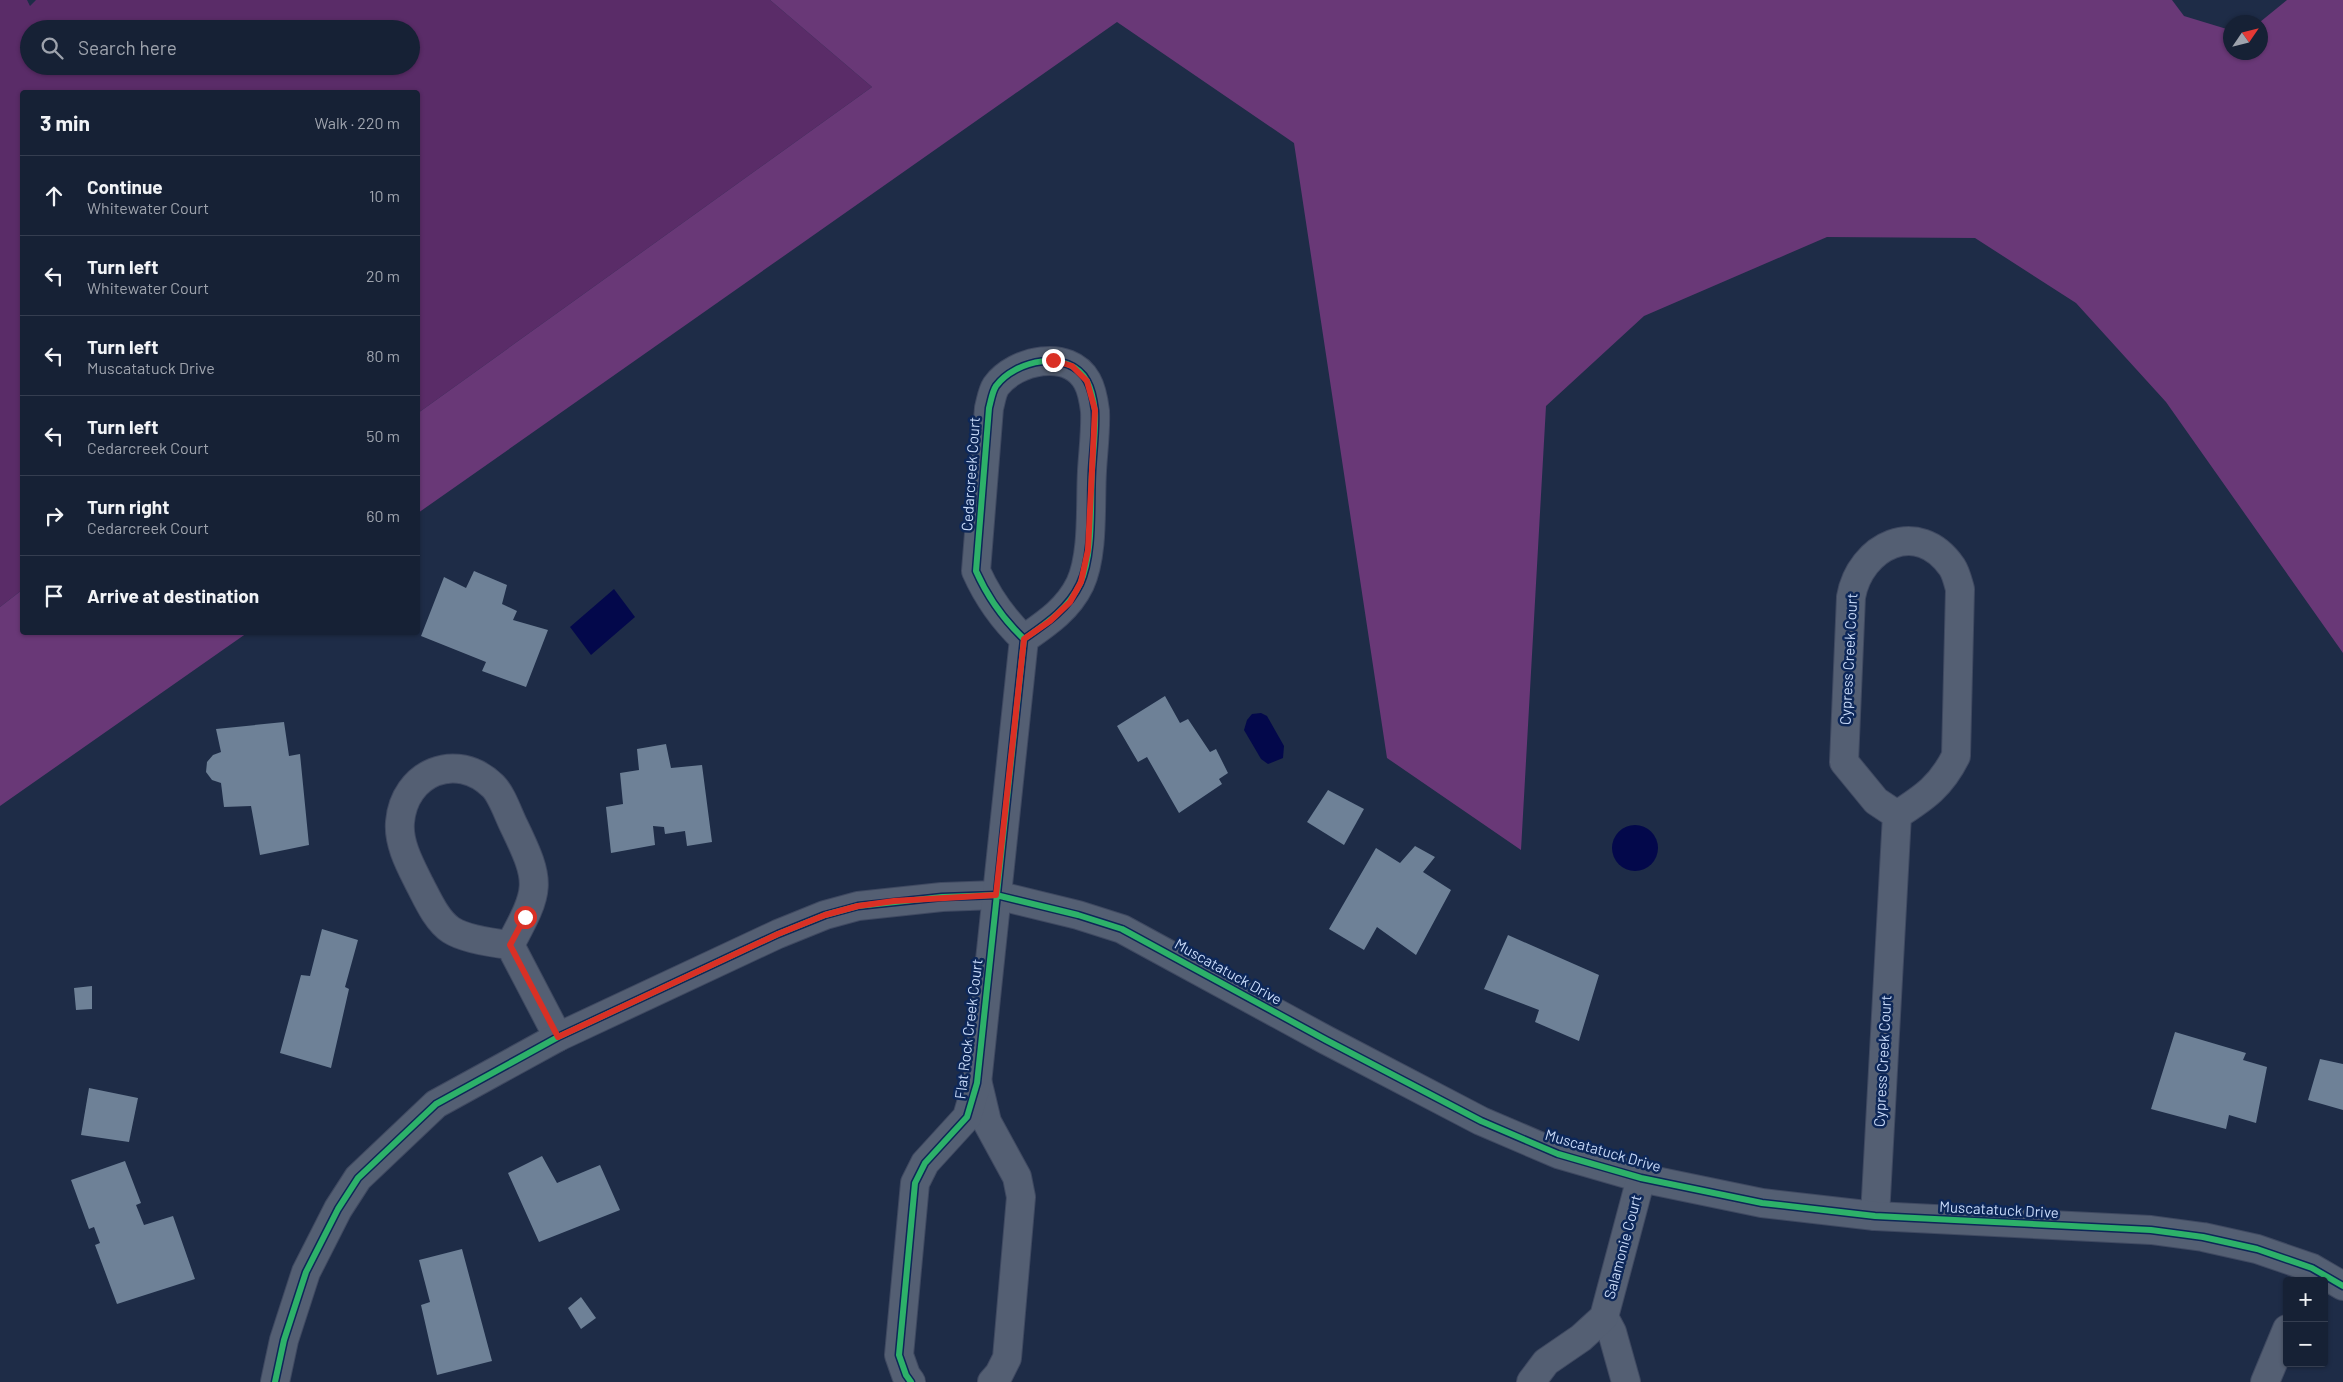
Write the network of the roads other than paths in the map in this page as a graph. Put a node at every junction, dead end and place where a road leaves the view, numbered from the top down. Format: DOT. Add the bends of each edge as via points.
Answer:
graph roads {
  1 [pos="1024,639"];
  2 [pos="1897,815"];
  3 [pos="996,895"];
  4 [pos="510,945"];
  5 [pos="558,1037"];
  6 [pos="977,1083"];
  7 [pos="1642,1178"];
  8 [pos="1874,1216"];
  9 [pos="2310,1274"];
  10 [pos="2343,1286"];
  11 [pos="1604,1317"];
  12 [pos="2283,1339"];
  13 [pos="275,1382"];
  14 [pos="911,1382"];
  15 [pos="992,1382"];
  16 [pos="1531,1382"];
  17 [pos="1626,1382"];
  18 [pos="2265,1382"];
  1 -- 1 [label="street, Cedarcreek Court" via="1070,602 1081,582 1088,550 1095,410 1087,381 1072,366 1053,360 1030,363 1012,372 996,387 989,408 976,572 986,594"];
  1 -- 3 [label="street"];
  2 -- 2 [label="street, Cypress Creek Court" via="1933,790 1946,776 1956,756 1960,589 1953,568 1938,553 1922,542 1907,540 1887,546 1872,556 1854,581 1844,762 1876,801"];
  2 -- 8 [label="street, Cypress Creek Court"];
  3 -- 5 [label="street, Muscatatuck Drive" via="894,901 825,915"];
  3 -- 6 [label="street, Flat Rock Creek Court"];
  3 -- 7 [label="street, Muscatatuck Drive" via="1122,929 1481,1120 1558,1154"];
  4 -- 4 [label="street" via="536,889 531,862 494,787 476,773 454,767 434,771 416,782 405,799 399,824 405,855 433,910 451,930"];
  4 -- 5 [label="street"];
  5 -- 13 [label="street, Muscatatuck Drive" via="436,1104 358,1178 306,1272 284,1340"];
  6 -- 14 [label="street, Flat Rock Creek Court" via="967,1117 925,1163 915,1183 899,1355"];
  6 -- 15 [label="street, Flat Rock Creek Court" via="988,1122 1017,1177 1021,1197 1007,1358"];
  7 -- 8 [label="street, Muscatatuck Drive" via="1762,1203"];
  7 -- 11 [label="street, Salamonie Court"];
  8 -- 9 [label="street, Muscatatuck Drive" via="2151,1230 2257,1249"];
  9 -- 10 [label="street, Muscatatuck Drive"];
  11 -- 16 [label="street, Salamonie Court" via="1546,1362"];
  11 -- 17 [label="street, Salamonie Court" via="1612,1332"];
  12 -- 18 [label="street"];
}
